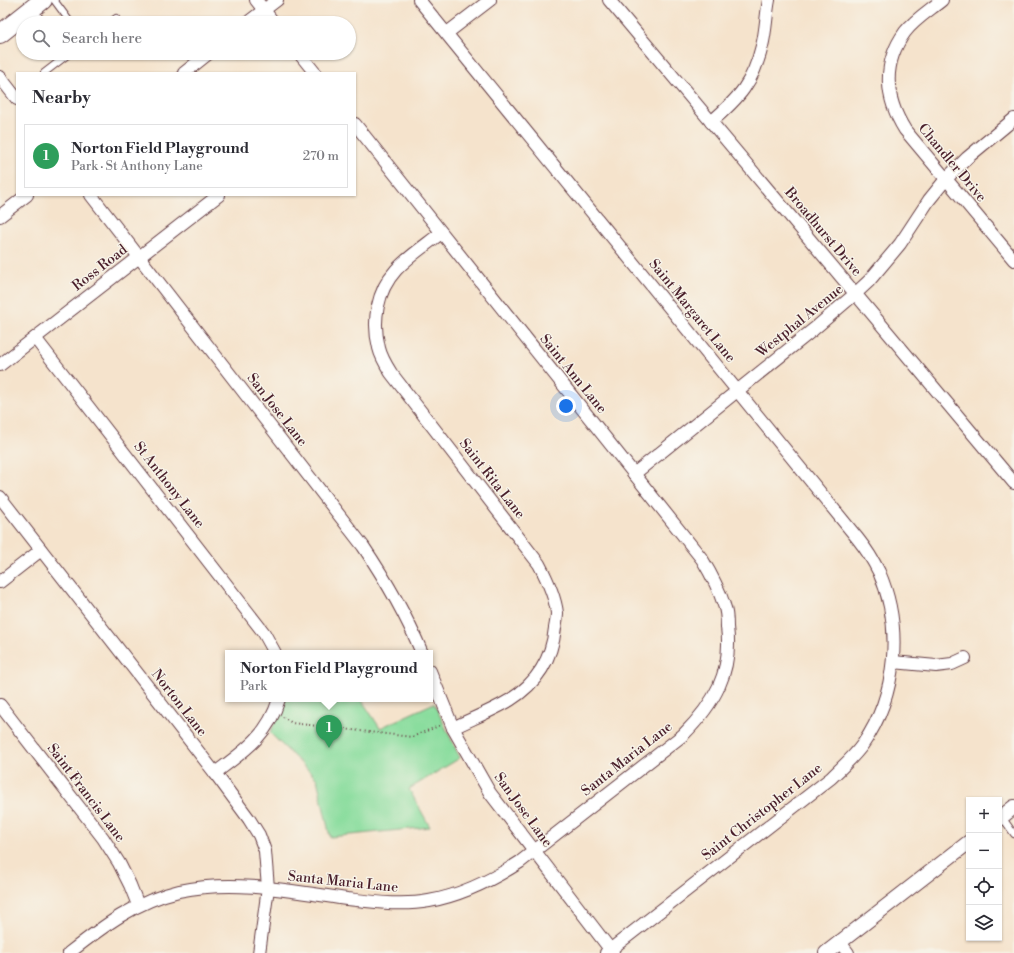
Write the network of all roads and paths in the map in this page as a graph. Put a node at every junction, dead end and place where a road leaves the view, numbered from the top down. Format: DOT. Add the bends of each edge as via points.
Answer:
graph roads {
  1 [pos="54,0"];
  2 [pos="256,0"];
  3 [pos="276,0"];
  4 [pos="419,0"];
  5 [pos="490,0"];
  6 [pos="609,0"];
  7 [pos="769,0"];
  8 [pos="942,0"];
  9 [pos="38,4"];
  10 [pos="264,10"];
  11 [pos="21,16"];
  12 [pos="41,16"];
  13 [pos="66,16"];
  14 [pos="256,16"];
  15 [pos="269,16"];
  16 [pos="16,19"];
  17 [pos="2,29"];
  18 [pos="447,34"];
  19 [pos="60,60"];
  20 [pos="200,60"];
  21 [pos="304,60"];
  22 [pos="45,72"];
  23 [pos="185,72"];
  24 [pos="314,72"];
  25 [pos="0,77"];
  26 [pos="16,96"];
  27 [pos="1014,119"];
  28 [pos="711,122"];
  29 [pos="356,125"];
  30 [pos="946,178"];
  31 [pos="26,196"];
  32 [pos="92,196"];
  33 [pos="218,196"];
  34 [pos="0,216"];
  35 [pos="441,233"];
  36 [pos="139,257"];
  37 [pos="1014,260"];
  38 [pos="855,294"];
  39 [pos="35,338"];
  40 [pos="0,365"];
  41 [pos="738,391"];
  42 [pos="634,474"];
  43 [pos="1014,483"];
  44 [pos="0,497"];
  45 [pos="41,550"];
  46 [pos="0,582"];
  47 [pos="273,650"];
  48 [pos="421,650"];
  49 [pos="965,658"];
  50 [pos="727,661"];
  51 [pos="893,662"];
  52 [pos="433,679"];
  53 [pos="278,702"];
  54 [pos="0,705"];
  55 [pos="275,712"];
  56 [pos="451,725"];
  57 [pos="215,773"];
  58 [pos="1014,807"];
  59 [pos="1002,816"];
  60 [pos="1002,820"];
  61 [pos="1014,834"];
  62 [pos="966,845"];
  63 [pos="534,851"];
  64 [pos="268,888"];
  65 [pos="138,905"];
  66 [pos="844,948"];
  67 [pos="609,952"];
  68 [pos="69,953"];
  69 [pos="259,953"];
  70 [pos="826,953"];
  1 -- 13 [label="lane"];
  2 -- 10 [label="street"];
  3 -- 10 [label="street"];
  4 -- 18 [label="street, Saint Margaret Lane"];
  5 -- 18 [label="street"];
  6 -- 28 [label="street, Broadhurst Drive"];
  7 -- 28 [label="street" via="762,45 749,81 738,97"];
  8 -- 30 [label="street, Chandler Drive" via="916,20 906,32 890,60 888,75 889,90 897,118"];
  9 -- 11 [label="main road"];
  9 -- 12 [label="lane"];
  10 -- 14 [label="street"];
  10 -- 15 [label="street"];
  16 -- 17 [label="main road"];
  18 -- 41 [label="street, Saint Margaret Lane"];
  19 -- 22 [label="lane"];
  20 -- 23 [label="street"];
  21 -- 24 [label="street"];
  25 -- 26 [label="street"];
  27 -- 30 [label="street, Westphal Avenue"];
  28 -- 38 [label="street, Broadhurst Drive"];
  29 -- 35 [label="street, Saint Ann Lane"];
  30 -- 37 [label="street, Chandler Drive"];
  30 -- 38 [label="street, Westphal Avenue" via="900,244"];
  31 -- 34 [label="street"];
  32 -- 36 [label="street, San Jose Lane"];
  33 -- 36 [label="street, Ross Road"];
  35 -- 42 [label="street, Saint Ann Lane"];
  35 -- 56 [label="street, Saint Rita Lane" via="405,262 388,280 377,307 379,349 391,373 539,564 548,580 557,613 551,652 531,682 510,700"];
  36 -- 39 [label="street, Ross Road"];
  36 -- 48 [label="street, San Jose Lane" via="363,546 387,582"];
  38 -- 41 [label="street, Westphal Avenue"];
  38 -- 43 [label="street, Broadhurst Drive"];
  39 -- 40 [label="street, Ross Road"];
  39 -- 47 [label="street, St Anthony Lane" via="264,633"];
  41 -- 42 [label="street, Westphal Avenue"];
  41 -- 51 [label="street, Saint Margaret Lane" via="858,538 869,555 881,580 890,610"];
  42 -- 50 [label="street, Saint Ann Lane" via="702,559 716,583 725,607"];
  44 -- 45 [label="street, Norton Lane"];
  45 -- 46 [label="street"];
  45 -- 57 [label="street, Norton Lane"];
  49 -- 51 [label="street" via="952,664 936,666"];
  50 -- 63 [label="street, Santa Maria Lane" via="712,702 683,735"];
  51 -- 67 [label="street, Saint Christopher Lane" via="888,690 880,711 863,744 849,762"];
  52 -- 56 [label="street, San Jose Lane"];
  53 -- 55 [label="street"];
  54 -- 65 [label="street, Saint Francis Lane" via="103,838 119,863"];
  55 -- 56 [label="path" via="292,723 412,737"];
  55 -- 57 [label="street" via="265,729 250,746"];
  56 -- 63 [label="street, San Jose Lane" via="490,793"];
  57 -- 64 [label="street, Norton Lane" via="259,835 265,852"];
  58 -- 59 [label="street"];
  60 -- 61 [label="lane"];
  62 -- 66 [label="street"];
  63 -- 64 [label="street, Santa Maria Lane" via="498,876 473,889 428,902 377,902"];
  63 -- 67 [label="street, San Jose Lane"];
  64 -- 65 [label="street, Santa Maria Lane" via="198,888 178,891"];
  64 -- 69 [label="street, Norton Lane"];
  65 -- 68 [label="street, Santa Maria Lane" via="114,919"];
  66 -- 70 [label="street"];
}
